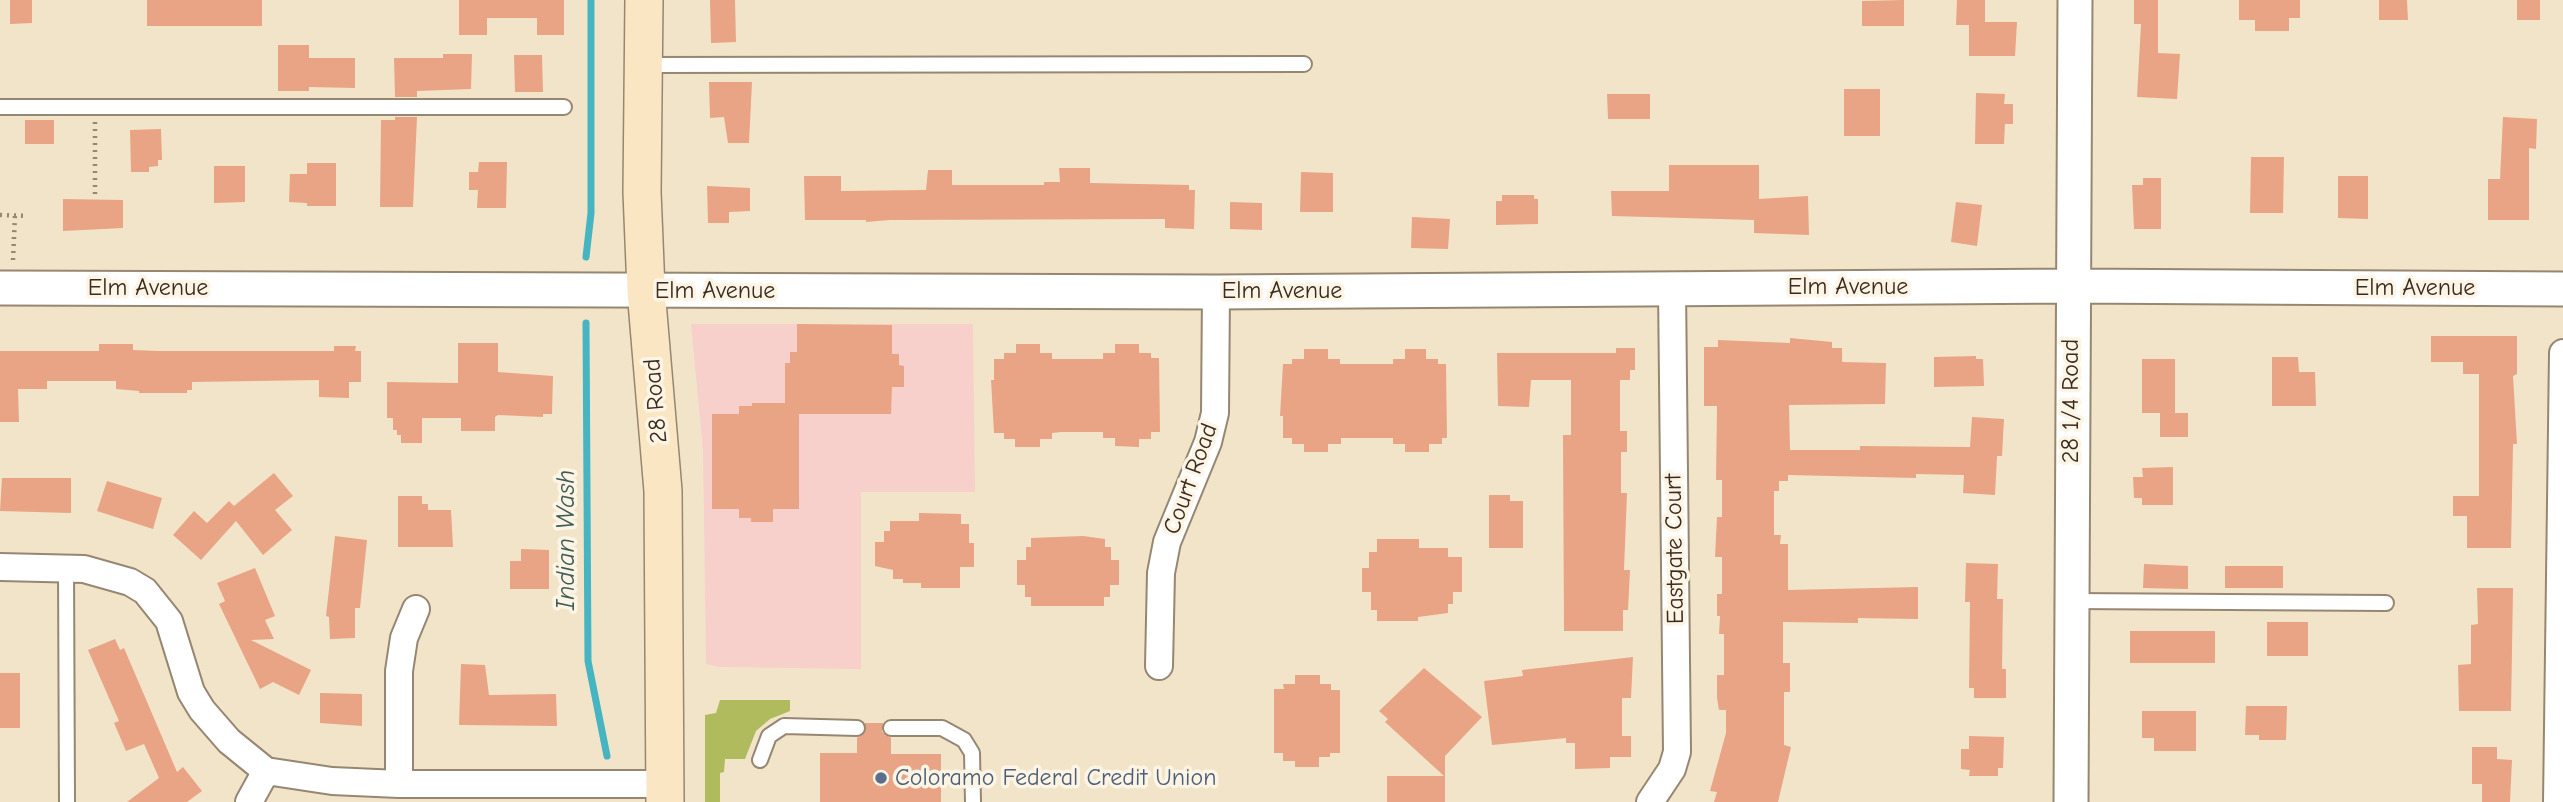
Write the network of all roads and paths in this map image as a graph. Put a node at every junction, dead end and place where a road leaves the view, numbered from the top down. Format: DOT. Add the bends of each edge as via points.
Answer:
graph roads {
  1 [pos="644,0"];
  2 [pos="2075,0"];
  3 [pos="1304,64"];
  4 [pos="643,65"];
  5 [pos="0,107"];
  6 [pos="94,107"];
  7 [pos="564,107"];
  8 [pos="94,199"];
  9 [pos="0,215"];
  10 [pos="15,215"];
  11 [pos="28,216"];
  12 [pos="6,278"];
  13 [pos="2072,286"];
  14 [pos="1672,288"];
  15 [pos="2563,289"];
  16 [pos="646,290"];
  17 [pos="1216,292"];
  18 [pos="2563,353"];
  19 [pos="66,566"];
  20 [pos="0,567"];
  21 [pos="2071,601"];
  22 [pos="2386,603"];
  23 [pos="416,609"];
  24 [pos="1159,666"];
  25 [pos="857,728"];
  26 [pos="891,728"];
  27 [pos="760,761"];
  28 [pos="266,771"];
  29 [pos="399,784"];
  30 [pos="665,793"];
  31 [pos="67,802"];
  32 [pos="249,802"];
  33 [pos="973,802"];
  34 [pos="1650,802"];
  35 [pos="2071,802"];
  36 [pos="2557,802"];
  1 -- 4 [label="main road, 28 Road"];
  2 -- 13 [label="street, 28 1/4 Road"];
  3 -- 4 [label="lane"];
  4 -- 16 [label="main road, 28 Road"];
  5 -- 6 [label="lane"];
  6 -- 7 [label="lane"];
  6 -- 8 [label="path"];
  9 -- 10 [label="path"];
  10 -- 11 [label="path"];
  10 -- 12 [label="path"];
  12 -- 16 [label="street, Elm Avenue"];
  13 -- 14 [label="street, Elm Avenue"];
  13 -- 15 [label="street, Elm Avenue"];
  13 -- 21 [label="street, 28 1/4 Road"];
  14 -- 17 [label="street, Elm Avenue"];
  14 -- 34 [label="street, Eastgate Court" via="1677,752 1672,769"];
  16 -- 17 [label="street, Elm Avenue"];
  16 -- 30 [label="main road, 28 Road" via="663,491"];
  17 -- 24 [label="street, Court Road" via="1215,413 1208,442 1167,541 1161,573"];
  18 -- 36 [label="street"];
  19 -- 20 [label="street"];
  19 -- 28 [label="street" via="130,582 145,591 169,621 191,692 202,710 229,741"];
  19 -- 31 [label="lane"];
  21 -- 22 [label="lane"];
  21 -- 35 [label="street, 28 1/4 Road"];
  23 -- 29 [label="street" via="398,671"];
  25 -- 27 [label="lane" via="784,726 769,736"];
  26 -- 33 [label="lane" via="942,728 964,740 972,753"];
  28 -- 29 [label="street" via="332,782"];
  28 -- 32 [label="street"];
  29 -- 30 [label="street"];
}
